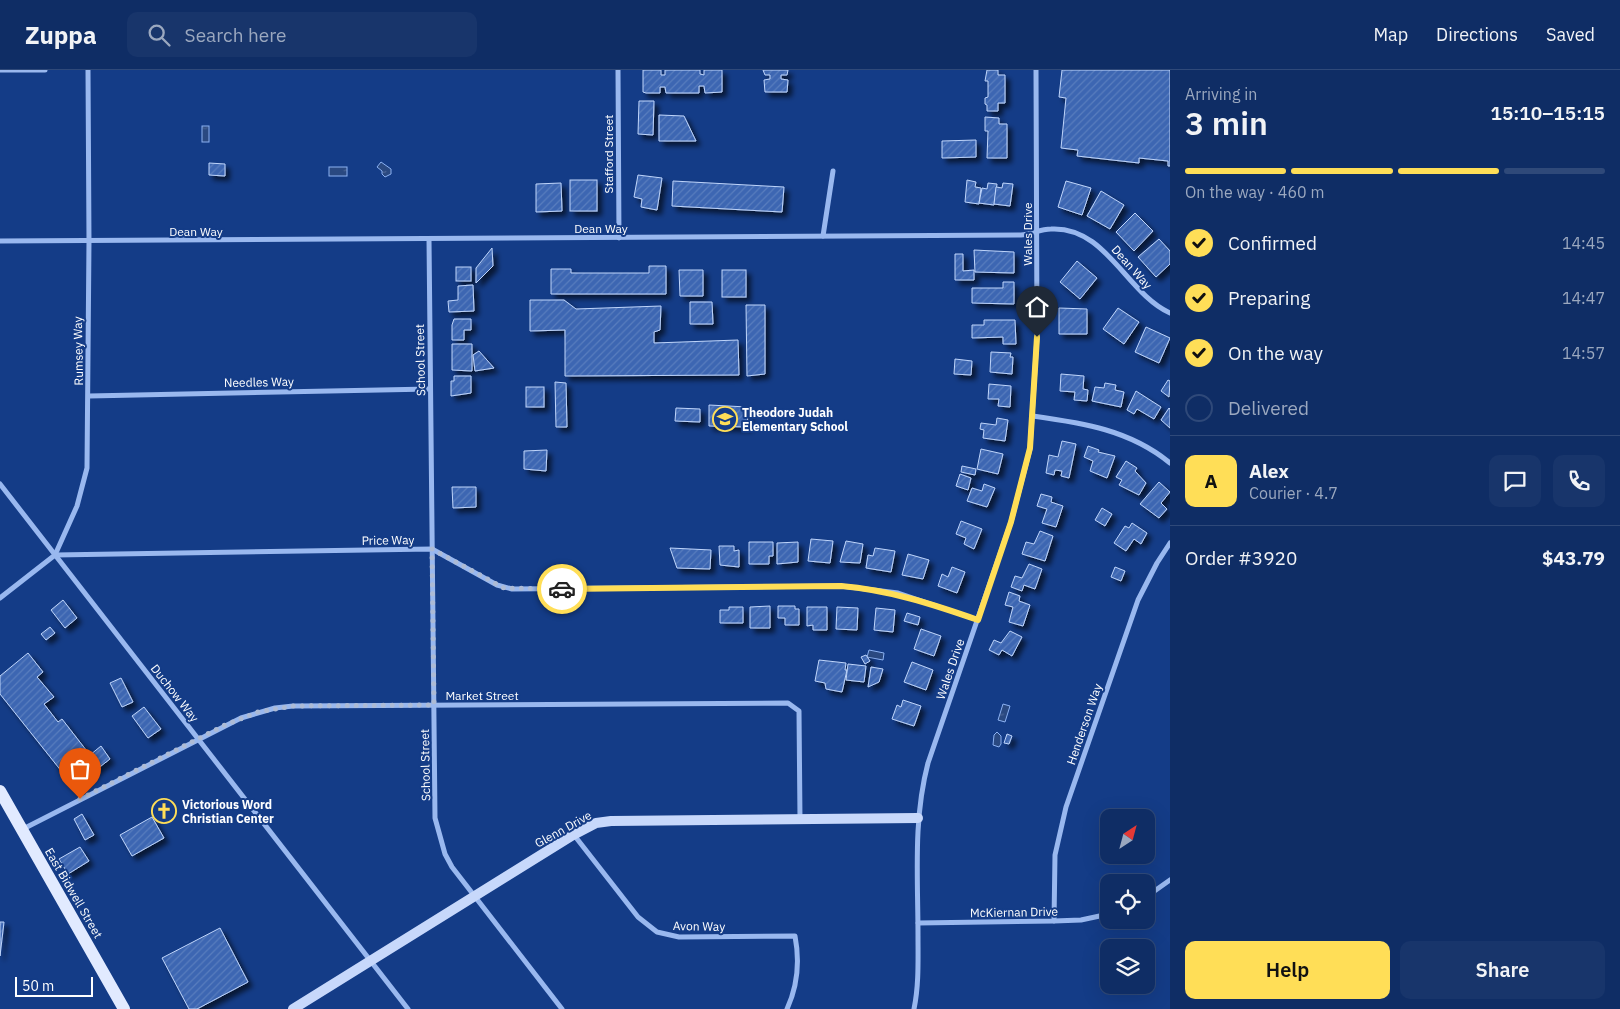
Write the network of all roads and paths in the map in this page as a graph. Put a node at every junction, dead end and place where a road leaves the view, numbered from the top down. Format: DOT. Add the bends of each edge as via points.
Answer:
graph roads {
  1 [pos="0,70"];
  2 [pos="45,70"];
  3 [pos="88,70"];
  4 [pos="618,70"];
  5 [pos="1036,70"];
  6 [pos="833,171"];
  7 [pos="1037,231"];
  8 [pos="823,236"];
  9 [pos="619,238"];
  10 [pos="429,239"];
  11 [pos="0,241"];
  12 [pos="89,241"];
  13 [pos="1170,313"];
  14 [pos="430,389"];
  15 [pos="89,396"];
  16 [pos="1033,416"];
  17 [pos="1170,463"];
  18 [pos="0,484"];
  19 [pos="1170,543"];
  20 [pos="432,549"];
  21 [pos="55,555"];
  22 [pos="0,598"];
  23 [pos="978,620"];
  24 [pos="434,705"];
  25 [pos="198,739"];
  26 [pos="0,791"];
  27 [pos="918,818"];
  28 [pos="800,819"];
  29 [pos="22,829"];
  30 [pos="574,835"];
  31 [pos="1170,880"];
  32 [pos="1155,891"];
  33 [pos="474,896"];
  34 [pos="1100,916"];
  35 [pos="1054,921"];
  36 [pos="918,923"];
  37 [pos="370,960"];
  38 [pos="124,1009"];
  39 [pos="293,1009"];
  40 [pos="408,1009"];
  41 [pos="562,1009"];
  42 [pos="787,1009"];
  43 [pos="914,1009"];
  1 -- 2 [label="street"];
  3 -- 12 [label="street, Rumsey Way"];
  4 -- 9 [label="street, Stafford Street"];
  5 -- 7 [label="street, Wales Drive"];
  6 -- 8 [label="street"];
  7 -- 8 [label="street, Dean Way" via="1024,235"];
  7 -- 13 [label="street, Dean Way" via="1064,230 1092,242 1108,254 1146,298"];
  7 -- 16 [label="street, Wales Drive"];
  8 -- 9 [label="street, Dean Way"];
  9 -- 10 [label="street, Dean Way"];
  10 -- 12 [label="street, Dean Way"];
  10 -- 14 [label="street, School Street"];
  11 -- 12 [label="street, Dean Way"];
  12 -- 15 [label="street, Rumsey Way"];
  14 -- 15 [label="street, Needles Way"];
  14 -- 20 [label="street, School Street"];
  15 -- 21 [label="street, Rumsey Way" via="88,450 83,486 78,506"];
  16 -- 17 [label="street" via="1077,422 1115,432 1151,449"];
  16 -- 23 [label="street, Wales Drive" via="1022,486"];
  18 -- 21 [label="street, Duchow Way"];
  19 -- 35 [label="street, Henderson Way" via="1138,600 1066,807 1055,855"];
  20 -- 21 [label="street, Price Way"];
  20 -- 23 [label="street, Price Way" via="497,585 512,589 841,586 898,593"];
  20 -- 24 [label="street, School Street"];
  21 -- 22 [label="street, Rumsey Way"];
  21 -- 25 [label="street, Duchow Way"];
  23 -- 27 [label="street, Wales Drive" via="928,763"];
  24 -- 25 [label="street, Market Street" via="275,708 240,718"];
  24 -- 28 [label="street, Market Street" via="788,703 799,711"];
  24 -- 33 [label="street, School Street" via="435,818 438,833 452,867"];
  25 -- 29 [label="street, Market Street"];
  25 -- 37 [label="street, Duchow Way"];
  26 -- 29 [label="main road, East Bidwell Street"];
  27 -- 28 [label="street, Glenn Drive"];
  27 -- 36 [label="street, Wales Drive"];
  28 -- 30 [label="street, Glenn Drive" via="611,821 596,823"];
  29 -- 38 [label="main road, East Bidwell Street"];
  30 -- 33 [label="street, Glenn Drive"];
  30 -- 42 [label="street, Avon Way" via="638,917 657,932 679,937 795,936 797,980"];
  31 -- 32 [label="street"];
  33 -- 37 [label="street, Glenn Drive"];
  33 -- 41 [label="street, School Street"];
  34 -- 35 [label="street, McKiernan Drive"];
  35 -- 36 [label="street, McKiernan Drive"];
  36 -- 43 [label="street, Wales Drive" via="918,978"];
  37 -- 39 [label="street, Glenn Drive"];
  37 -- 40 [label="street, Duchow Way"];
}
